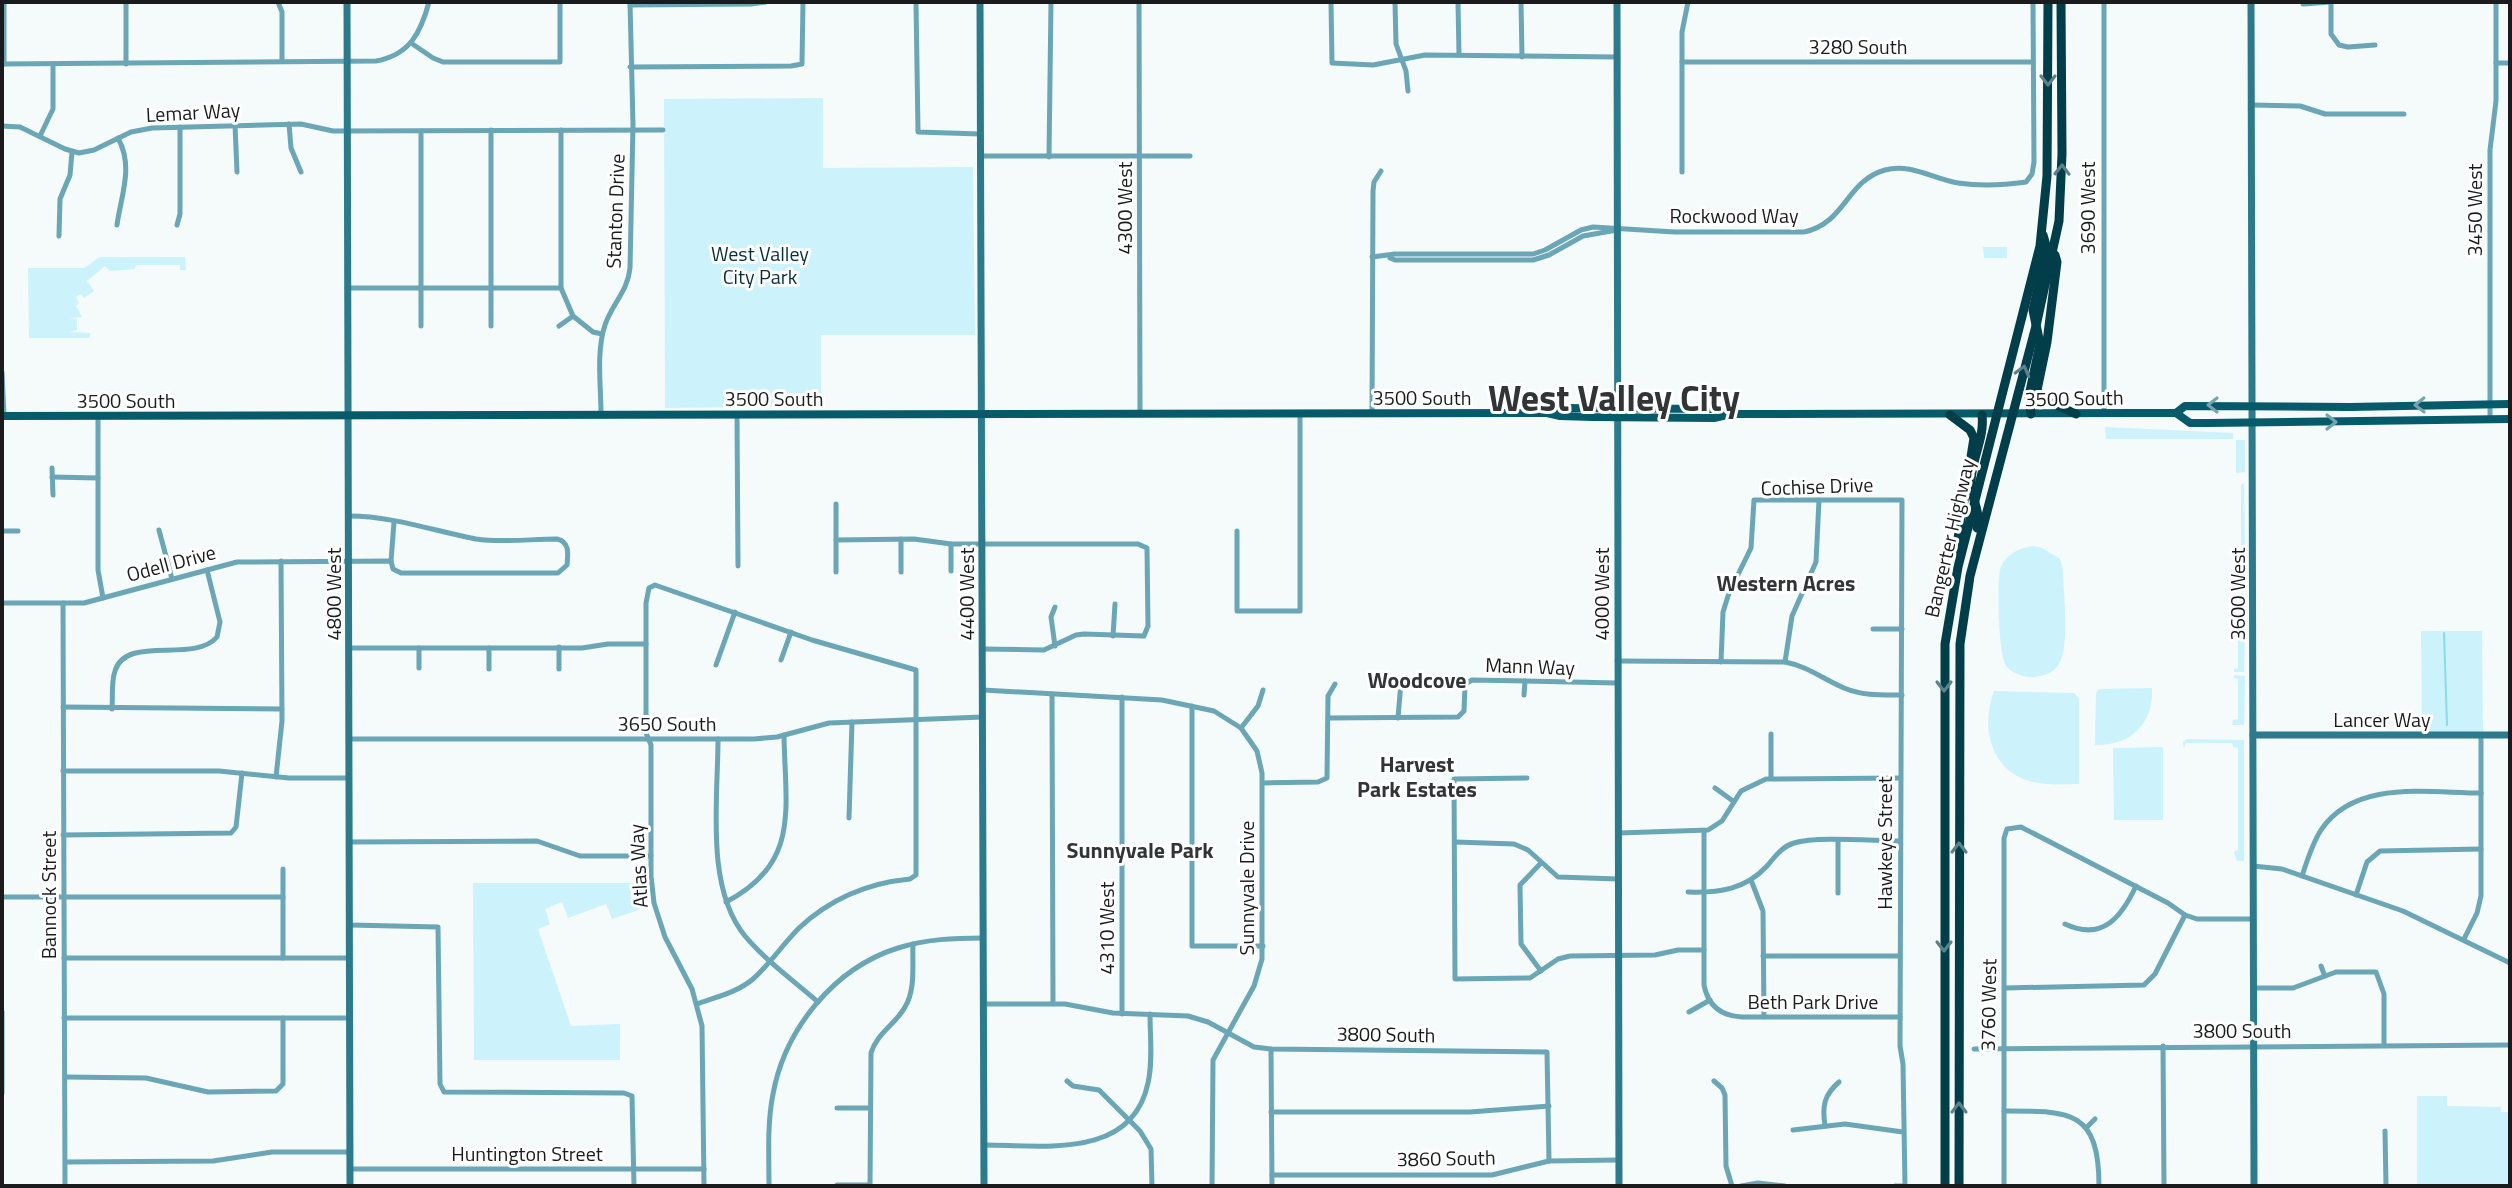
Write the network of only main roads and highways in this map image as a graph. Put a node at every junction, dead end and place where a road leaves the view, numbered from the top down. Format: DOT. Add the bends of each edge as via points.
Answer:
graph roads {
  1 [pos="2048,2"];
  2 [pos="2058,2"];
  3 [pos="2042,231"];
  4 [pos="2054,248"];
  5 [pos="2036,326"];
  6 [pos="2510,404"];
  7 [pos="2176,413"];
  8 [pos="2031,414"];
  9 [pos="2076,414"];
  10 [pos="1950,415"];
  11 [pos="1982,415"];
  12 [pos="1997,415"];
  13 [pos="2012,415"];
  14 [pos="3,416"];
  15 [pos="2510,419"];
  16 [pos="1975,499"];
  17 [pos="1966,597"];
  18 [pos="1945,654"];
  19 [pos="1945,1186"];
  20 [pos="1959,1186"];
  1 -- 3 [label="highway, Bangerter Highway, one-way"];
  4 -- 2 [label="highway, Bangerter Highway, one-way" via="2062,181"];
  3 -- 5 [label="highway" via="2047,249 2033,306"];
  3 -- 12 [label="highway, Bangerter Highway"];
  4 -- 5 [label="highway, Bangerter Highway"];
  4 -- 9 [label="highway" via="2057,262 2037,390 2043,399"];
  5 -- 8 [label="highway" via="2040,347 2030,391"];
  13 -- 5 [label="highway, Bangerter Highway, one-way"];
  6 -- 7 [label="main road, 3500 South, one-way" via="2185,406"];
  7 -- 9 [label="main road, 3500 South"];
  7 -- 15 [label="main road, 3500 South, one-way" via="2190,423"];
  8 -- 9 [label="main road, 3500 South"];
  8 -- 13 [label="main road, 3500 South"];
  10 -- 11 [label="main road, 3500 South"];
  10 -- 14 [label="main road, 3500 South" via="1731,414 1718,409 1560,416"];
  10 -- 18 [label="highway" via="1970,430 1974,440 1946,600"];
  11 -- 12 [label="main road, 3500 South"];
  11 -- 16 [label="highway" via="1971,479"];
  12 -- 13 [label="main road, 3500 South"];
  12 -- 16 [label="highway, Bangerter Highway"];
  13 -- 17 [label="highway, Bangerter Highway"];
  16 -- 17 [label="highway" via="1979,517 1965,575"];
  16 -- 18 [label="highway, Bangerter Highway" via="1953,585"];
  20 -- 17 [label="highway, Bangerter Highway, one-way" via="1959,674"];
  18 -- 19 [label="highway, Bangerter Highway, one-way"];
}
